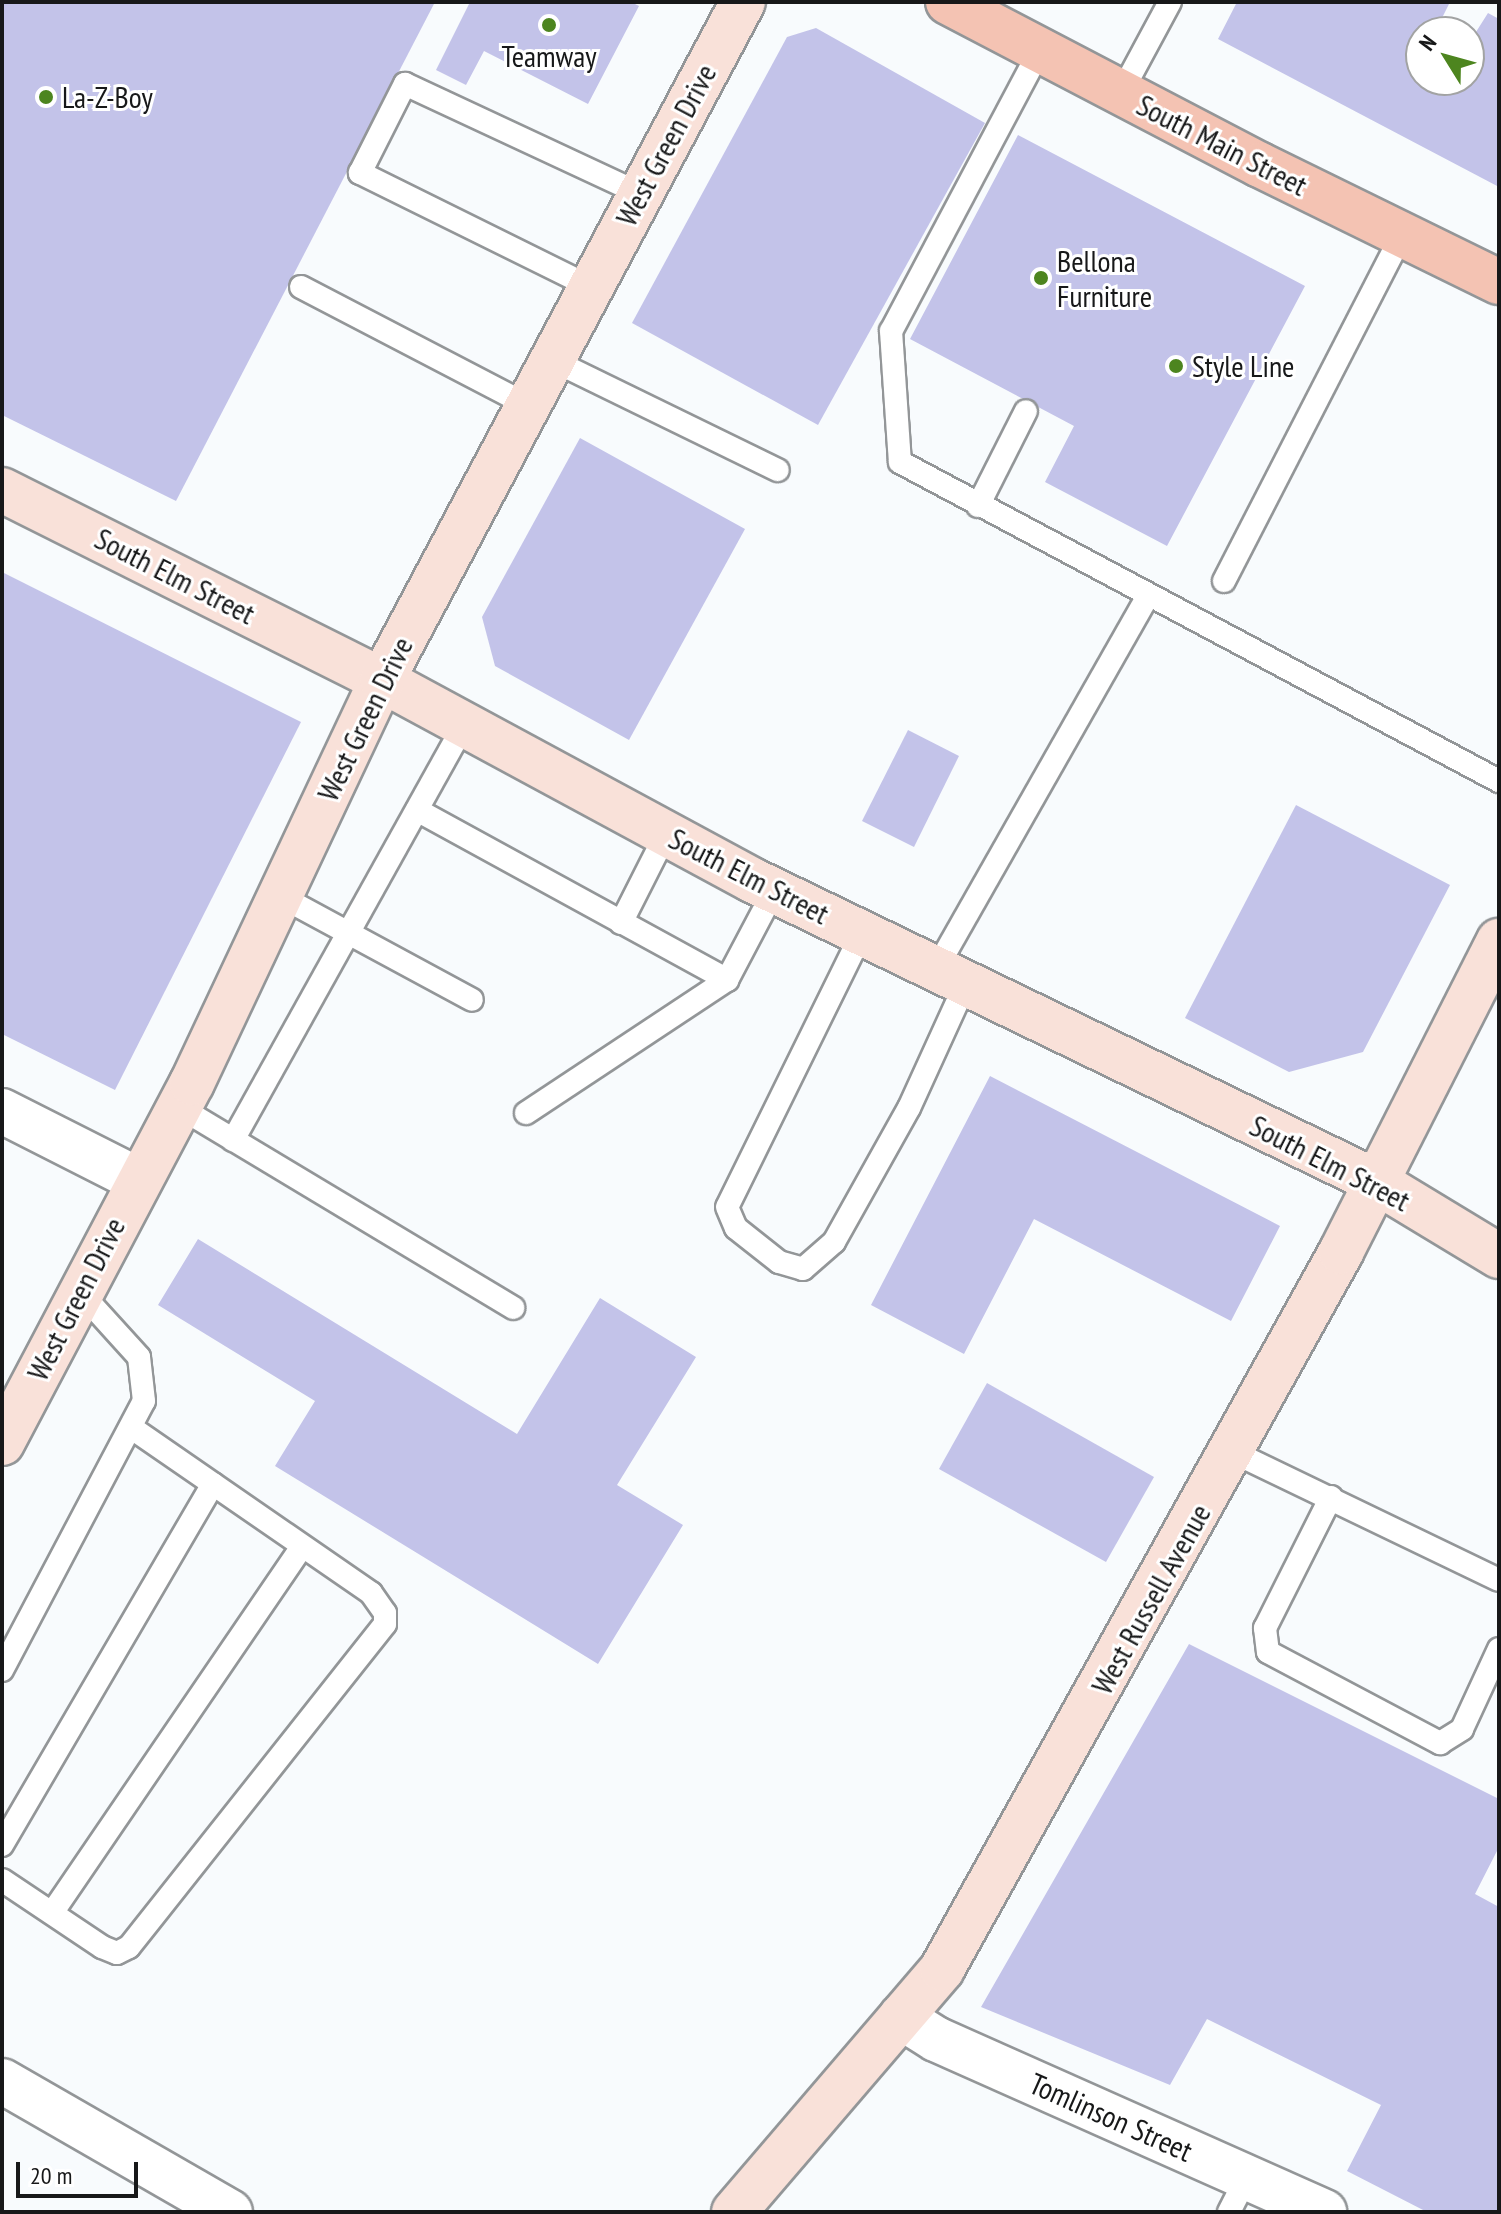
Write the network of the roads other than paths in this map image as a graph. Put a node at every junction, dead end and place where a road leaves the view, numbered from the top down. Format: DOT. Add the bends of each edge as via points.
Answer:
graph roads {
  1 [pos="743,2"];
  2 [pos="948,2"];
  3 [pos="1170,2"];
  4 [pos="1040,50"];
  5 [pos="1121,93"];
  6 [pos="641,194"];
  7 [pos="1402,235"];
  8 [pos="1499,282"];
  9 [pos="301,287"];
  10 [pos="591,287"];
  11 [pos="552,360"];
  12 [pos="528,405"];
  13 [pos="1026,411"];
  14 [pos="778,470"];
  15 [pos="2,490"];
  16 [pos="978,506"];
  17 [pos="1224,581"];
  18 [pos="1148,596"];
  19 [pos="382,680"];
  20 [pos="464,725"];
  21 [pos="1499,781"];
  22 [pos="417,810"];
  23 [pos="666,834"];
  24 [pos="774,891"];
  25 [pos="280,896"];
  26 [pos="621,923"];
  27 [pos="350,932"];
  28 [pos="862,933"];
  29 [pos="1499,941"];
  30 [pos="951,976"];
  31 [pos="727,980"];
  32 [pos="472,1000"];
  33 [pos="179,1107"];
  34 [pos="2,1111"];
  35 [pos="526,1113"];
  36 [pos="233,1140"];
  37 [pos="138,1180"];
  38 [pos="1375,1181"];
  39 [pos="1499,1256"];
  40 [pos="80,1292"];
  41 [pos="513,1308"];
  42 [pos="133,1429"];
  43 [pos="2,1443"];
  44 [pos="1231,1451"];
  45 [pos="213,1484"];
  46 [pos="1331,1497"];
  47 [pos="302,1546"];
  48 [pos="1499,1580"];
  49 [pos="1499,1649"];
  50 [pos="2,1670"];
  51 [pos="2,1845"];
  52 [pos="2,1880"];
  53 [pos="52,1913"];
  54 [pos="901,2017"];
  55 [pos="2,2081"];
  56 [pos="1238,2195"];
  57 [pos="230,2212"];
  58 [pos="734,2212"];
  59 [pos="1324,2212"];
  1 -- 6 [label="main road, West Green Drive"];
  2 -- 4 [label="main road, South Main Street"];
  3 -- 5 [label="lane"];
  4 -- 5 [label="main road, South Main Street"];
  4 -- 16 [label="lane" via="891,331 900,462"];
  5 -- 7 [label="main road, South Main Street"];
  6 -- 10 [label="main road, West Green Drive"];
  6 -- 10 [label="lane" via="405,84 360,173"];
  7 -- 8 [label="main road, South Main Street"];
  7 -- 17 [label="lane"];
  9 -- 12 [label="lane"];
  10 -- 11 [label="main road, West Green Drive"];
  11 -- 12 [label="main road, West Green Drive"];
  11 -- 14 [label="lane"];
  12 -- 19 [label="main road, West Green Drive"];
  13 -- 16 [label="lane"];
  15 -- 19 [label="main road, South Elm Street"];
  16 -- 18 [label="lane"];
  18 -- 21 [label="lane"];
  18 -- 30 [label="lane"];
  19 -- 20 [label="main road, South Elm Street"];
  19 -- 25 [label="main road, West Green Drive"];
  20 -- 22 [label="lane"];
  20 -- 23 [label="main road, South Elm Street"];
  22 -- 26 [label="lane"];
  22 -- 27 [label="lane"];
  23 -- 24 [label="main road, South Elm Street"];
  23 -- 26 [label="lane"];
  24 -- 28 [label="main road, South Elm Street"];
  24 -- 31 [label="lane"];
  25 -- 27 [label="lane"];
  25 -- 33 [label="main road, West Green Drive"];
  26 -- 31 [label="lane"];
  27 -- 32 [label="lane"];
  27 -- 36 [label="lane"];
  28 -- 30 [label="main road, South Elm Street"];
  28 -- 30 [label="lane" via="727,1207 736,1228 779,1262 803,1269 834,1242 909,1108"];
  29 -- 38 [label="main road, West Russell Avenue"];
  30 -- 38 [label="main road, South Elm Street"];
  31 -- 35 [label="lane"];
  33 -- 36 [label="lane"];
  33 -- 37 [label="main road, West Green Drive"];
  34 -- 37 [label="street"];
  36 -- 41 [label="lane"];
  37 -- 40 [label="main road, West Green Drive"];
  38 -- 39 [label="main road, South Elm Street"];
  38 -- 44 [label="main road, West Russell Avenue"];
  40 -- 42 [label="lane" via="139,1357 144,1401"];
  40 -- 43 [label="main road, West Green Drive"];
  42 -- 45 [label="lane"];
  42 -- 50 [label="lane"];
  44 -- 46 [label="lane"];
  44 -- 54 [label="main road, West Russell Avenue" via="942,1969"];
  45 -- 47 [label="lane"];
  45 -- 51 [label="lane"];
  46 -- 48 [label="lane"];
  46 -- 49 [label="lane" via="1265,1628 1268,1652 1440,1743 1462,1729"];
  47 -- 53 [label="lane"];
  47 -- 53 [label="lane" via="371,1593 385,1613 385,1624 129,1947 117,1953 102,1947"];
  52 -- 53 [label="lane"];
  54 -- 56 [label="street, Tomlinson Street"];
  54 -- 58 [label="main road, West Russell Avenue"];
  55 -- 57 [label="street"];
  56 -- 59 [label="street, Tomlinson Street"];
}
